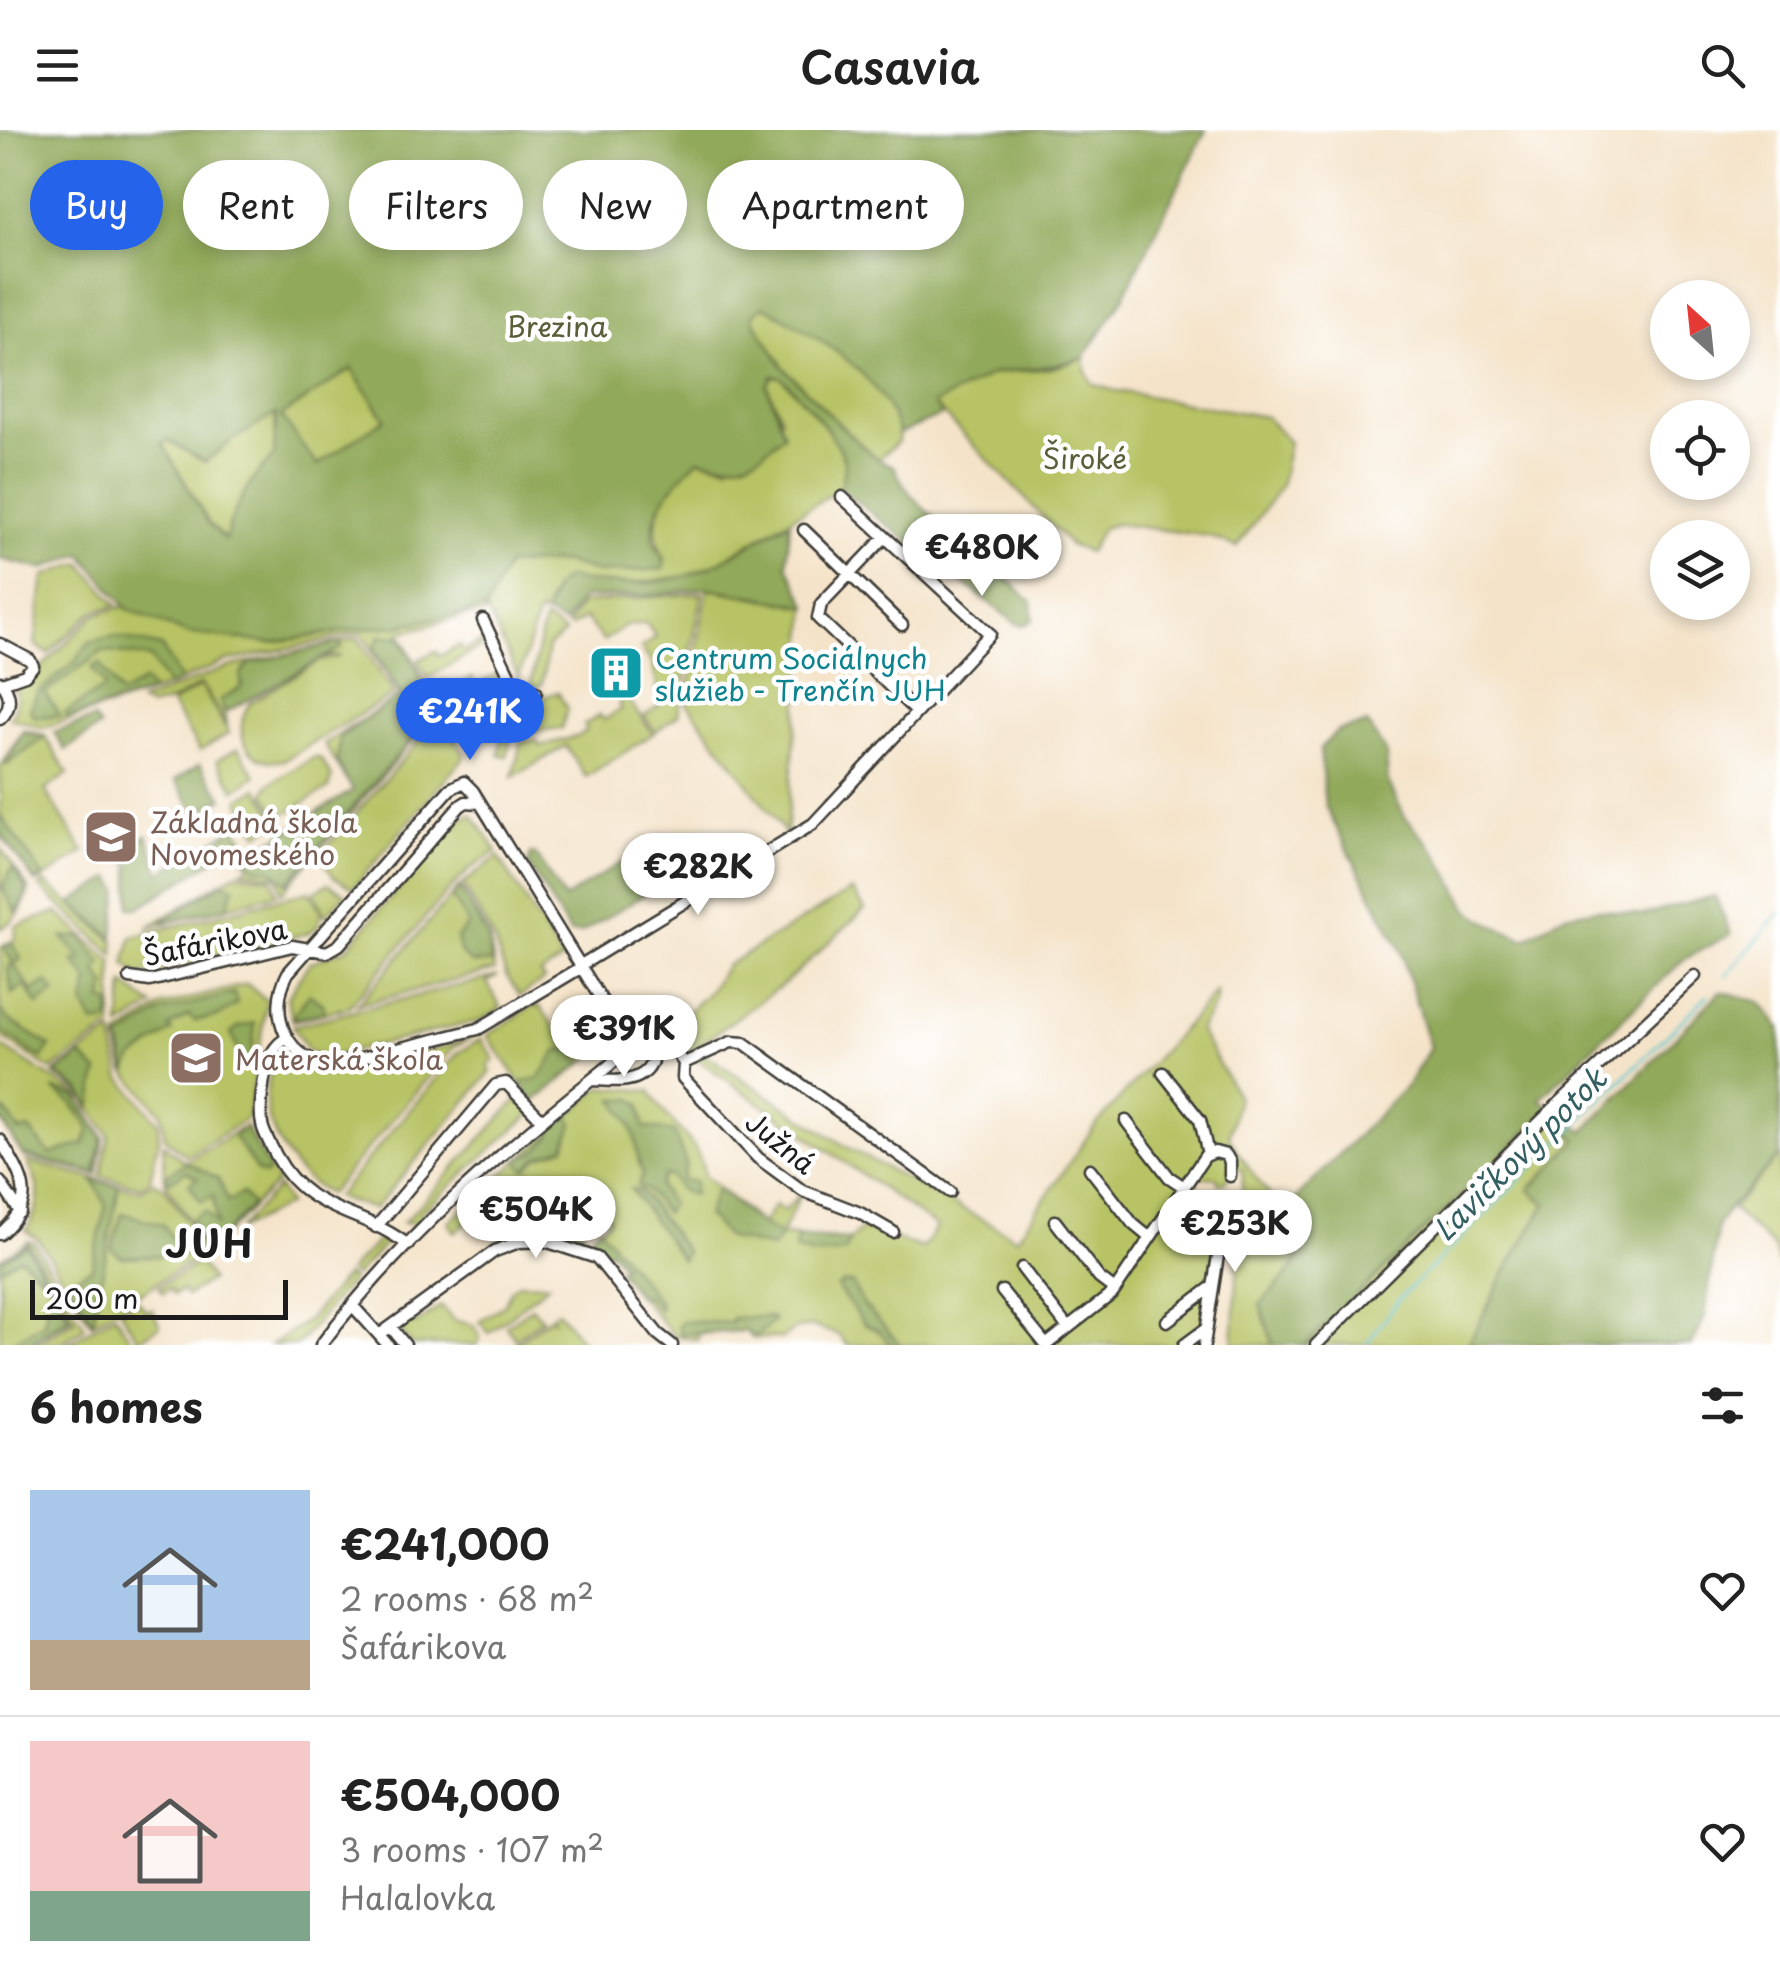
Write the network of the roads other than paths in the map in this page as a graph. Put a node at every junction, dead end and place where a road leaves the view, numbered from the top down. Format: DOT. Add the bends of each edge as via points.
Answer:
graph roads {
  1 [pos="842,497"];
  2 [pos="804,530"];
  3 [pos="885,536"];
  4 [pos="850,574"];
  5 [pos="482,620"];
  6 [pos="902,625"];
  7 [pos="0,644"];
  8 [pos="1,682"];
  9 [pos="536,692"];
  10 [pos="917,712"];
  11 [pos="0,719"];
  12 [pos="480,802"];
  13 [pos="308,950"];
  14 [pos="581,966"];
  15 [pos="1695,976"];
  16 [pos="130,978"];
  17 [pos="285,1038"];
  18 [pos="636,1044"];
  19 [pos="684,1063"];
  20 [pos="1164,1073"];
  21 [pos="592,1080"];
  22 [pos="542,1120"];
  23 [pos="1126,1121"];
  24 [pos="0,1140"];
  25 [pos="1208,1154"];
  26 [pos="1090,1169"];
  27 [pos="1230,1176"];
  28 [pos="0,1182"];
  29 [pos="1184,1187"];
  30 [pos="950,1192"];
  31 [pos="1227,1198"];
  32 [pos="20,1212"];
  33 [pos="1055,1220"];
  34 [pos="376,1227"];
  35 [pos="893,1232"];
  36 [pos="0,1234"];
  37 [pos="1150,1238"];
  38 [pos="408,1244"];
  39 [pos="1022,1268"];
  40 [pos="1214,1285"];
  41 [pos="1115,1290"];
  42 [pos="1002,1291"];
  43 [pos="352,1305"];
  44 [pos="1167,1320"];
  45 [pos="391,1326"];
  46 [pos="1068,1328"];
  47 [pos="1207,1328"];
  48 [pos="379,1335"];
  49 [pos="322,1345"];
  50 [pos="388,1345"];
  51 [pos="405,1345"];
  52 [pos="672,1345"];
  53 [pos="1046,1345"];
  54 [pos="1184,1345"];
  55 [pos="1204,1345"];
  56 [pos="1316,1345"];
  1 -- 3 [label="street"];
  2 -- 4 [label="street"];
  3 -- 4 [label="street"];
  3 -- 10 [label="street" via="990,634"];
  4 -- 6 [label="street"];
  4 -- 10 [label="street" via="821,604 818,618"];
  5 -- 9 [label="street" via="518,693"];
  7 -- 8 [label="street" via="33,666"];
  8 -- 11 [label="street" via="9,705"];
  10 -- 14 [label="street" via="813,824"];
  12 -- 13 [label="street, Šafárikova" via="460,806 339,944 327,952"];
  12 -- 13 [label="street, Šafárikova" via="464,782 450,789"];
  12 -- 14 [label="street"];
  13 -- 16 [label="street, Šafárikova" via="292,946 150,981"];
  13 -- 17 [label="street" via="282,985"];
  14 -- 17 [label="street" via="478,1029 384,1054 329,1065 300,1055"];
  14 -- 18 [label="street"];
  15 -- 56 [label="street"];
  17 -- 34 [label="street" via="270,1053 260,1124 304,1193"];
  18 -- 19 [label="street, Južná" via="660,1030"];
  18 -- 21 [label="street"];
  18 -- 21 [label="street" via="649,1046 654,1055 638,1077"];
  19 -- 30 [label="street" via="731,1042 744,1043"];
  19 -- 35 [label="street, Južná" via="683,1078 758,1158 803,1191"];
  20 -- 25 [label="street" via="1200,1120"];
  21 -- 22 [label="street"];
  22 -- 34 [label="street" via="506,1083 496,1085"];
  22 -- 38 [label="street"];
  23 -- 29 [label="street"];
  24 -- 32 [label="street" via="22,1178"];
  25 -- 27 [label="street" via="1226,1155"];
  25 -- 29 [label="street"];
  26 -- 37 [label="street"];
  28 -- 32 [label="street"];
  29 -- 37 [label="street"];
  31 -- 40 [label="street"];
  32 -- 36 [label="street"];
  33 -- 41 [label="street"];
  34 -- 38 [label="street"];
  37 -- 41 [label="street"];
  38 -- 43 [label="street"];
  39 -- 46 [label="street"];
  40 -- 44 [label="street"];
  40 -- 47 [label="street"];
  41 -- 46 [label="street"];
  42 -- 53 [label="street"];
  43 -- 48 [label="street"];
  43 -- 49 [label="street"];
  45 -- 48 [label="street"];
  45 -- 51 [label="street"];
  45 -- 52 [label="street" via="495,1252 545,1240 597,1258"];
  46 -- 53 [label="street"];
  47 -- 54 [label="street"];
  47 -- 55 [label="street"];
  48 -- 50 [label="street"];
}
